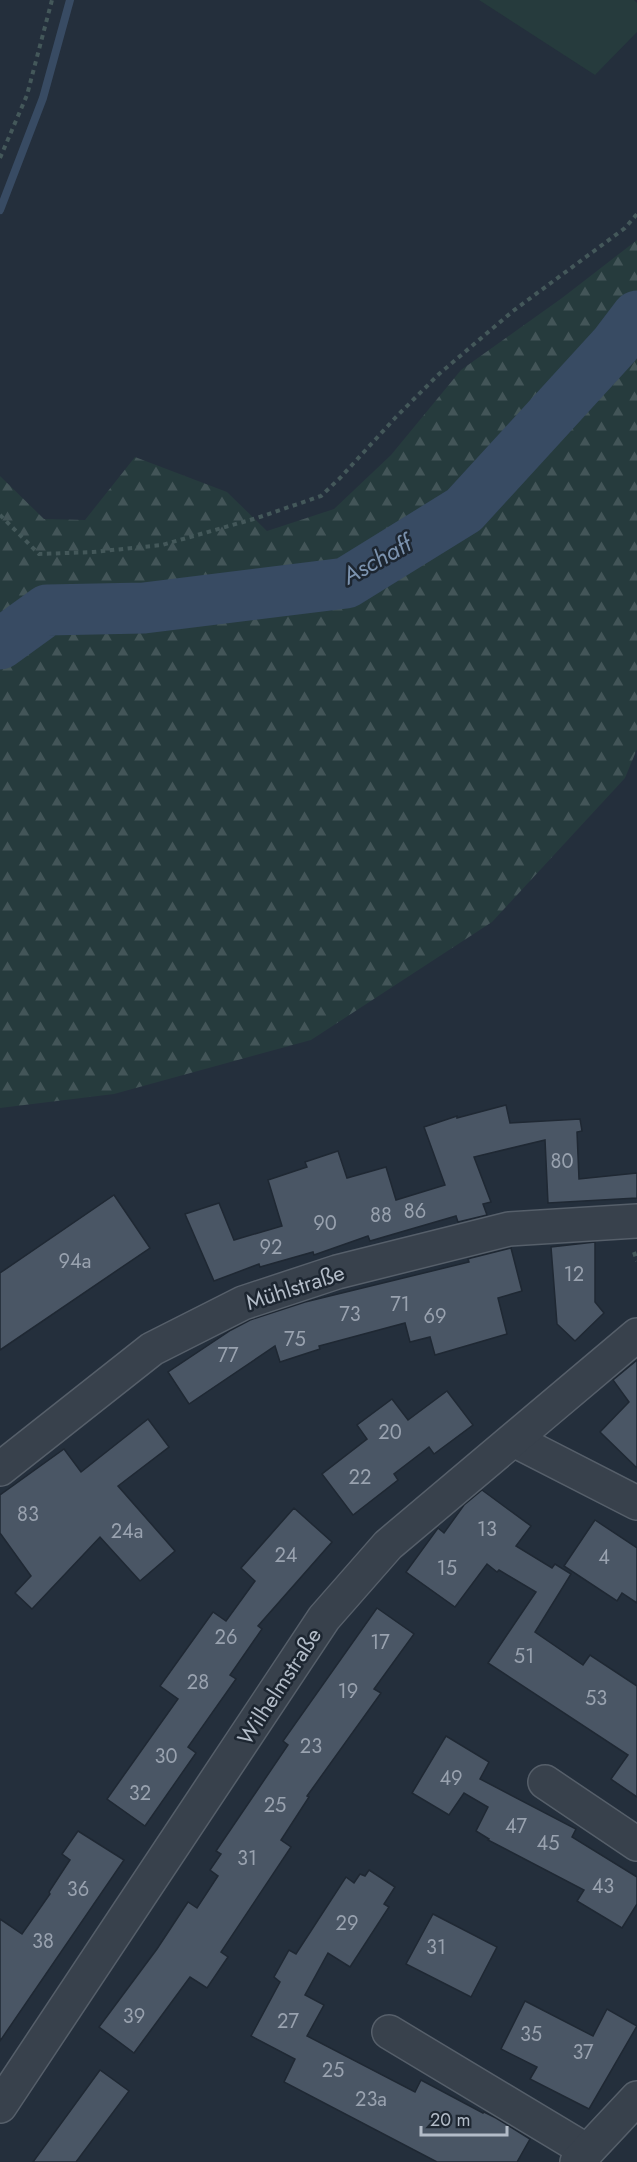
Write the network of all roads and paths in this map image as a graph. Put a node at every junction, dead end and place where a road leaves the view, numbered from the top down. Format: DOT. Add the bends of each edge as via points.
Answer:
graph roads {
  1 [pos="52,0"];
  2 [pos="0,158"];
  3 [pos="637,214"];
  4 [pos="0,515"];
  5 [pos="637,1221"];
  6 [pos="634,1253"];
  7 [pos="637,1262"];
  8 [pos="637,1335"];
  9 [pos="514,1440"];
  10 [pos="0,1469"];
  11 [pos="637,1503"];
  12 [pos="545,1782"];
  13 [pos="637,1844"];
  14 [pos="389,2032"];
  15 [pos="637,2098"];
  16 [pos="0,2106"];
  17 [pos="582,2157"];
  1 -- 2 [label="path" via="27,95"];
  3 -- 4 [label="path" via="625,228 513,311 439,374 321,496 162,544 93,552 39,555"];
  5 -- 10 [label="street, Mühlstraße" via="508,1230 338,1272 243,1303 152,1348"];
  6 -- 7 [label="path"];
  8 -- 9 [label="street, Wilhelmstraße"];
  9 -- 11 [label="street"];
  9 -- 16 [label="street, Wilhelmstraße" via="388,1545 324,1618"];
  12 -- 13 [label="street"];
  14 -- 17 [label="street"];
  15 -- 17 [label="street"];
}
